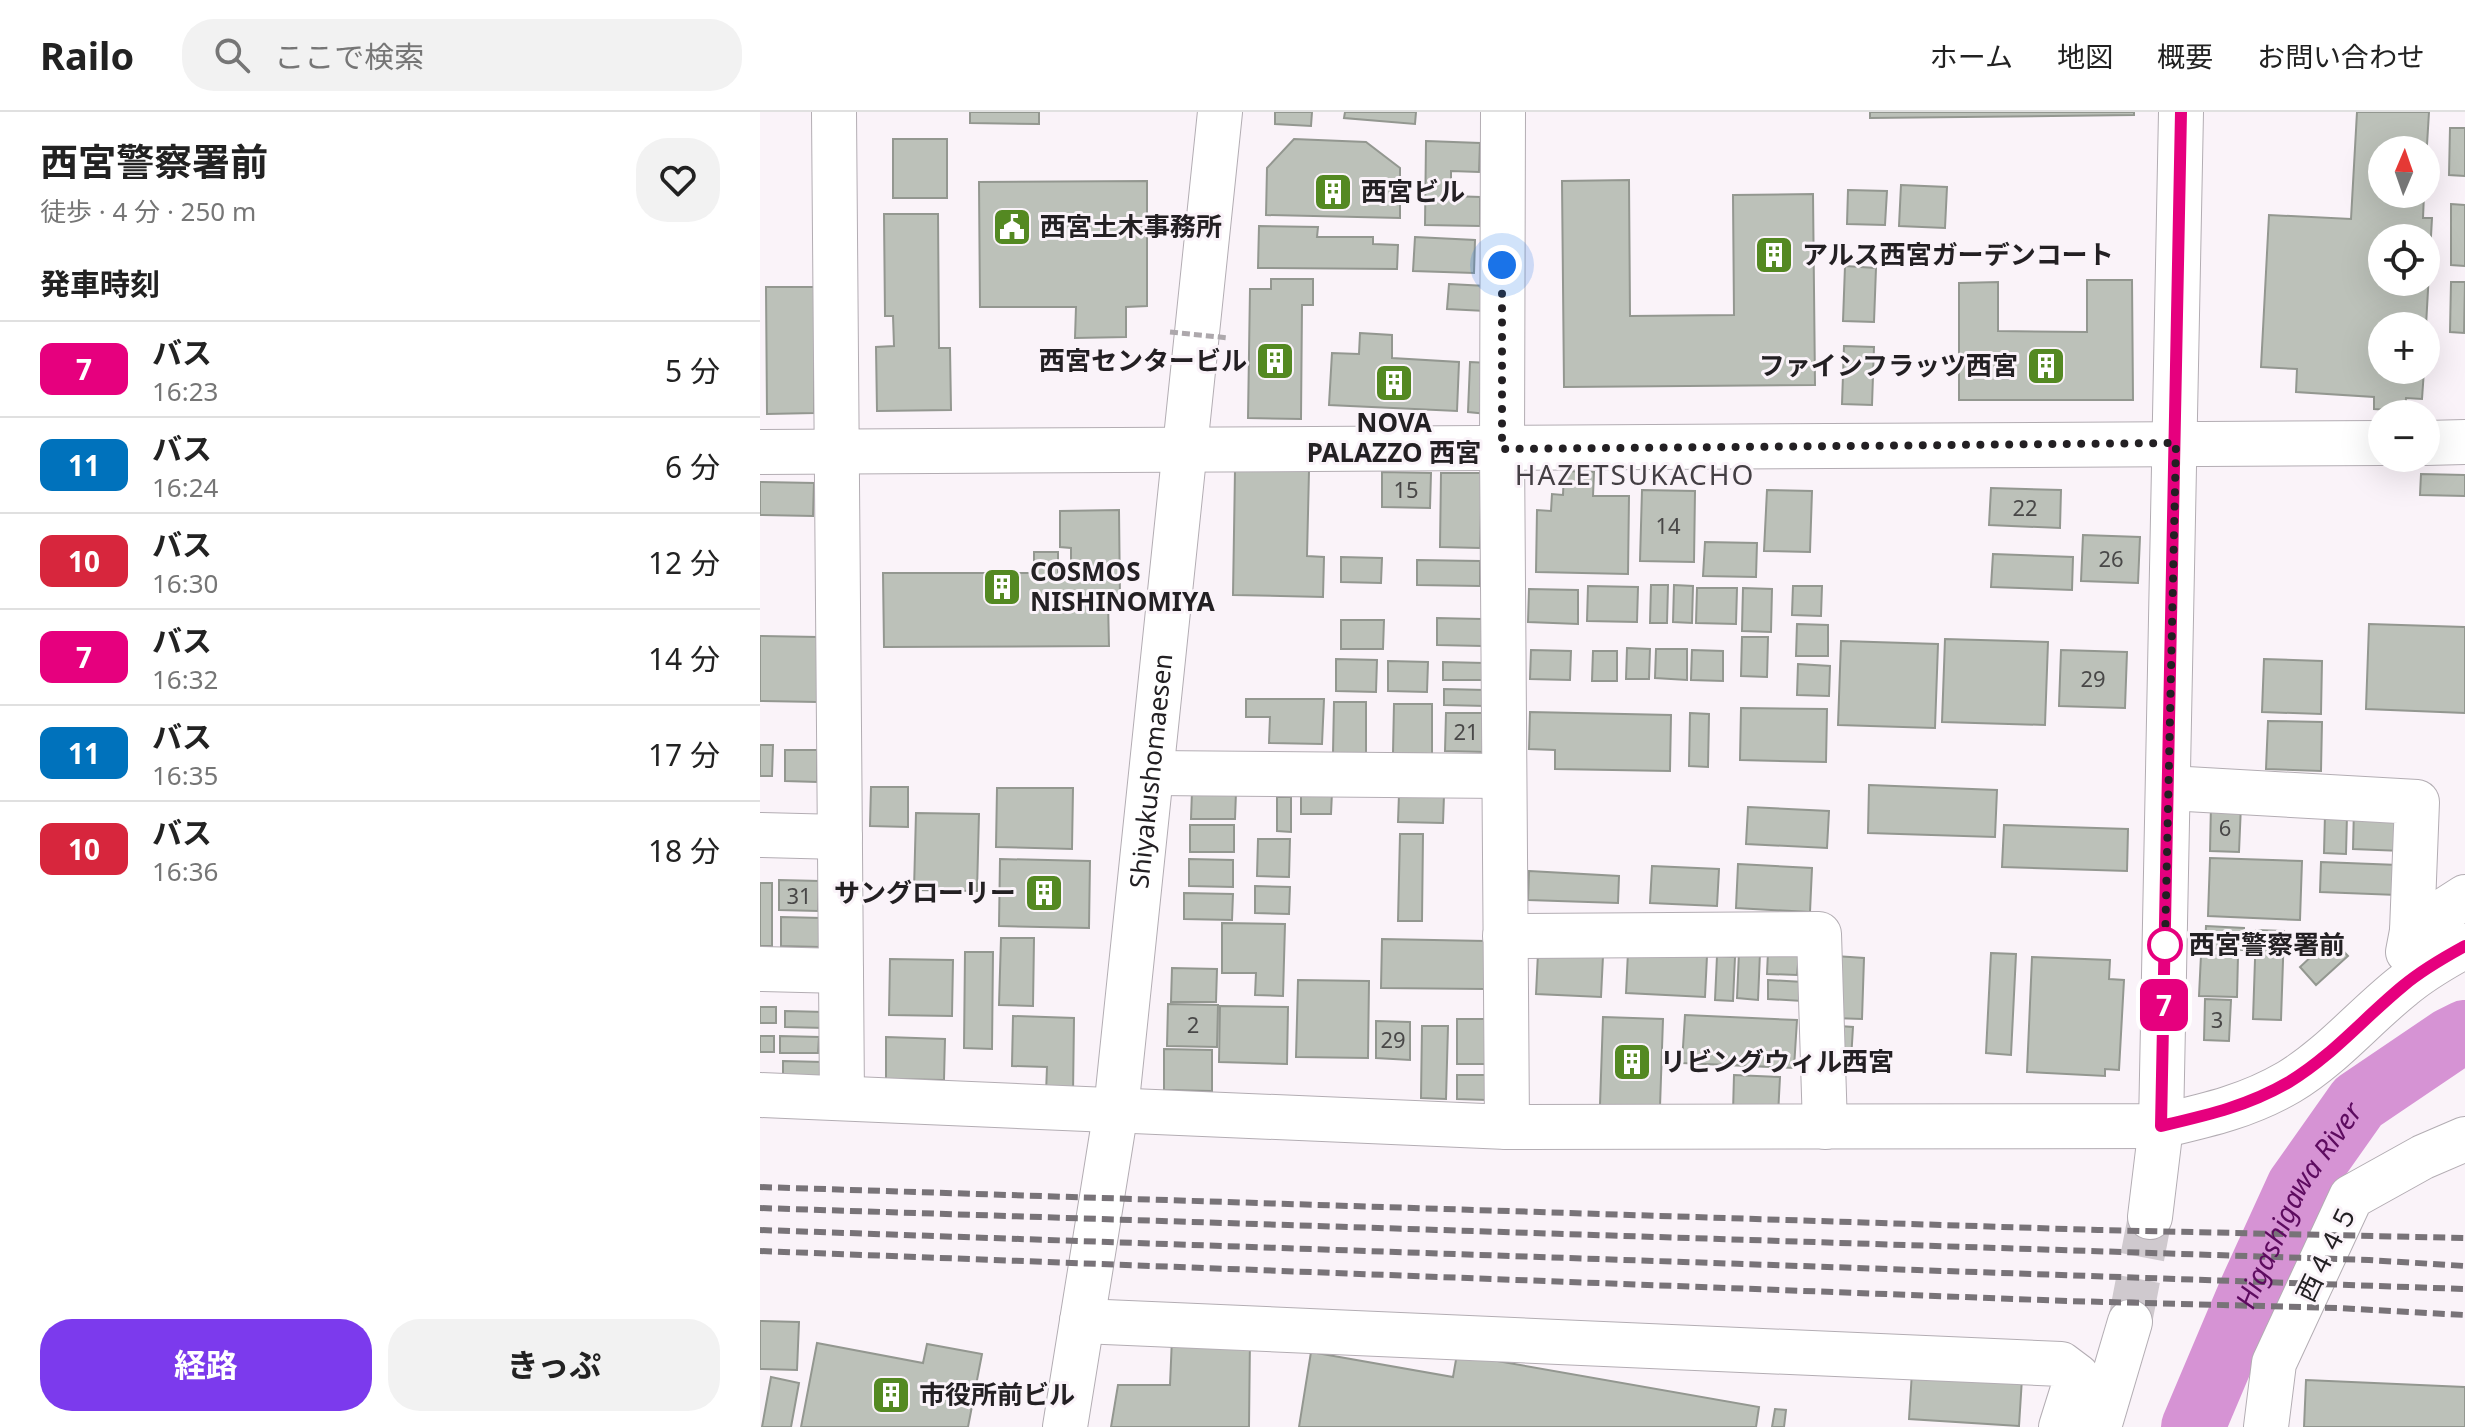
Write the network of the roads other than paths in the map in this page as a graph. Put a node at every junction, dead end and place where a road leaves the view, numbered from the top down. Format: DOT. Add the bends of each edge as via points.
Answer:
graph roads {
  1 [pos="834,112"];
  2 [pos="1220,112"];
  3 [pos="1503,112"];
  4 [pos="2181,112"];
  5 [pos="2465,442"];
  6 [pos="2176,443"];
  7 [pos="2368,443"];
  8 [pos="2440,443"];
  9 [pos="1186,449"];
  10 [pos="1502,449"];
  11 [pos="836,450"];
  12 [pos="760,452"];
  13 [pos="1152,773"];
  14 [pos="1504,776"];
  15 [pos="2169,788"];
  16 [pos="760,835"];
  17 [pos="840,837"];
  18 [pos="2465,897"];
  19 [pos="2412,931"];
  20 [pos="1505,936"];
  21 [pos="2465,946"];
  22 [pos="760,969"];
  23 [pos="841,971"];
  24 [pos="2403,986"];
  25 [pos="760,1095"];
  26 [pos="842,1098"];
  27 [pos="1116,1110"];
  28 [pos="2161,1126"];
  29 [pos="1507,1127"];
  30 [pos="1825,1127"];
  31 [pos="2465,1139"];
  32 [pos="2150,1217"];
  33 [pos="1082,1321"];
  34 [pos="2130,1322"];
  35 [pos="1065,1427"];
  36 [pos="2061,1427"];
  37 [pos="2099,1427"];
  38 [pos="2266,1427"];
  1 -- 11 [label="street"];
  2 -- 9 [label="street, Shiyakushomaesen"];
  3 -- 10 [label="street"];
  4 -- 6 [label="street"];
  5 -- 8 [label="street"];
  6 -- 7 [label="street"];
  6 -- 10 [label="street"];
  6 -- 15 [label="street"];
  9 -- 10 [label="street"];
  9 -- 11 [label="street"];
  9 -- 13 [label="street, Shiyakushomaesen"];
  10 -- 14 [label="street"];
  11 -- 12 [label="street"];
  11 -- 17 [label="street"];
  13 -- 14 [label="street"];
  13 -- 27 [label="street, Shiyakushomaesen"];
  14 -- 20 [label="street"];
  15 -- 19 [label="street" via="2417,802"];
  15 -- 28 [label="street"];
  16 -- 17 [label="street"];
  17 -- 23 [label="street"];
  18 -- 19 [label="street"];
  19 -- 24 [label="street"];
  20 -- 29 [label="street"];
  20 -- 30 [label="street" via="1819,934"];
  21 -- 24 [label="street"];
  22 -- 23 [label="street"];
  23 -- 26 [label="street"];
  24 -- 28 [label="street" via="2331,1052 2291,1080 2231,1110"];
  25 -- 26 [label="street"];
  26 -- 27 [label="street"];
  27 -- 29 [label="street"];
  27 -- 33 [label="street, Shiyakushomaesen"];
  28 -- 30 [label="street"];
  28 -- 32 [label="street"];
  29 -- 30 [label="street"];
  31 -- 38 [label="street, 西４４５" via="2351,1197 2274,1363"];
  33 -- 35 [label="street, Shiyakushomaesen"];
  33 -- 36 [label="street" via="2061,1364 2077,1376"];
  34 -- 37 [label="street"];
}
